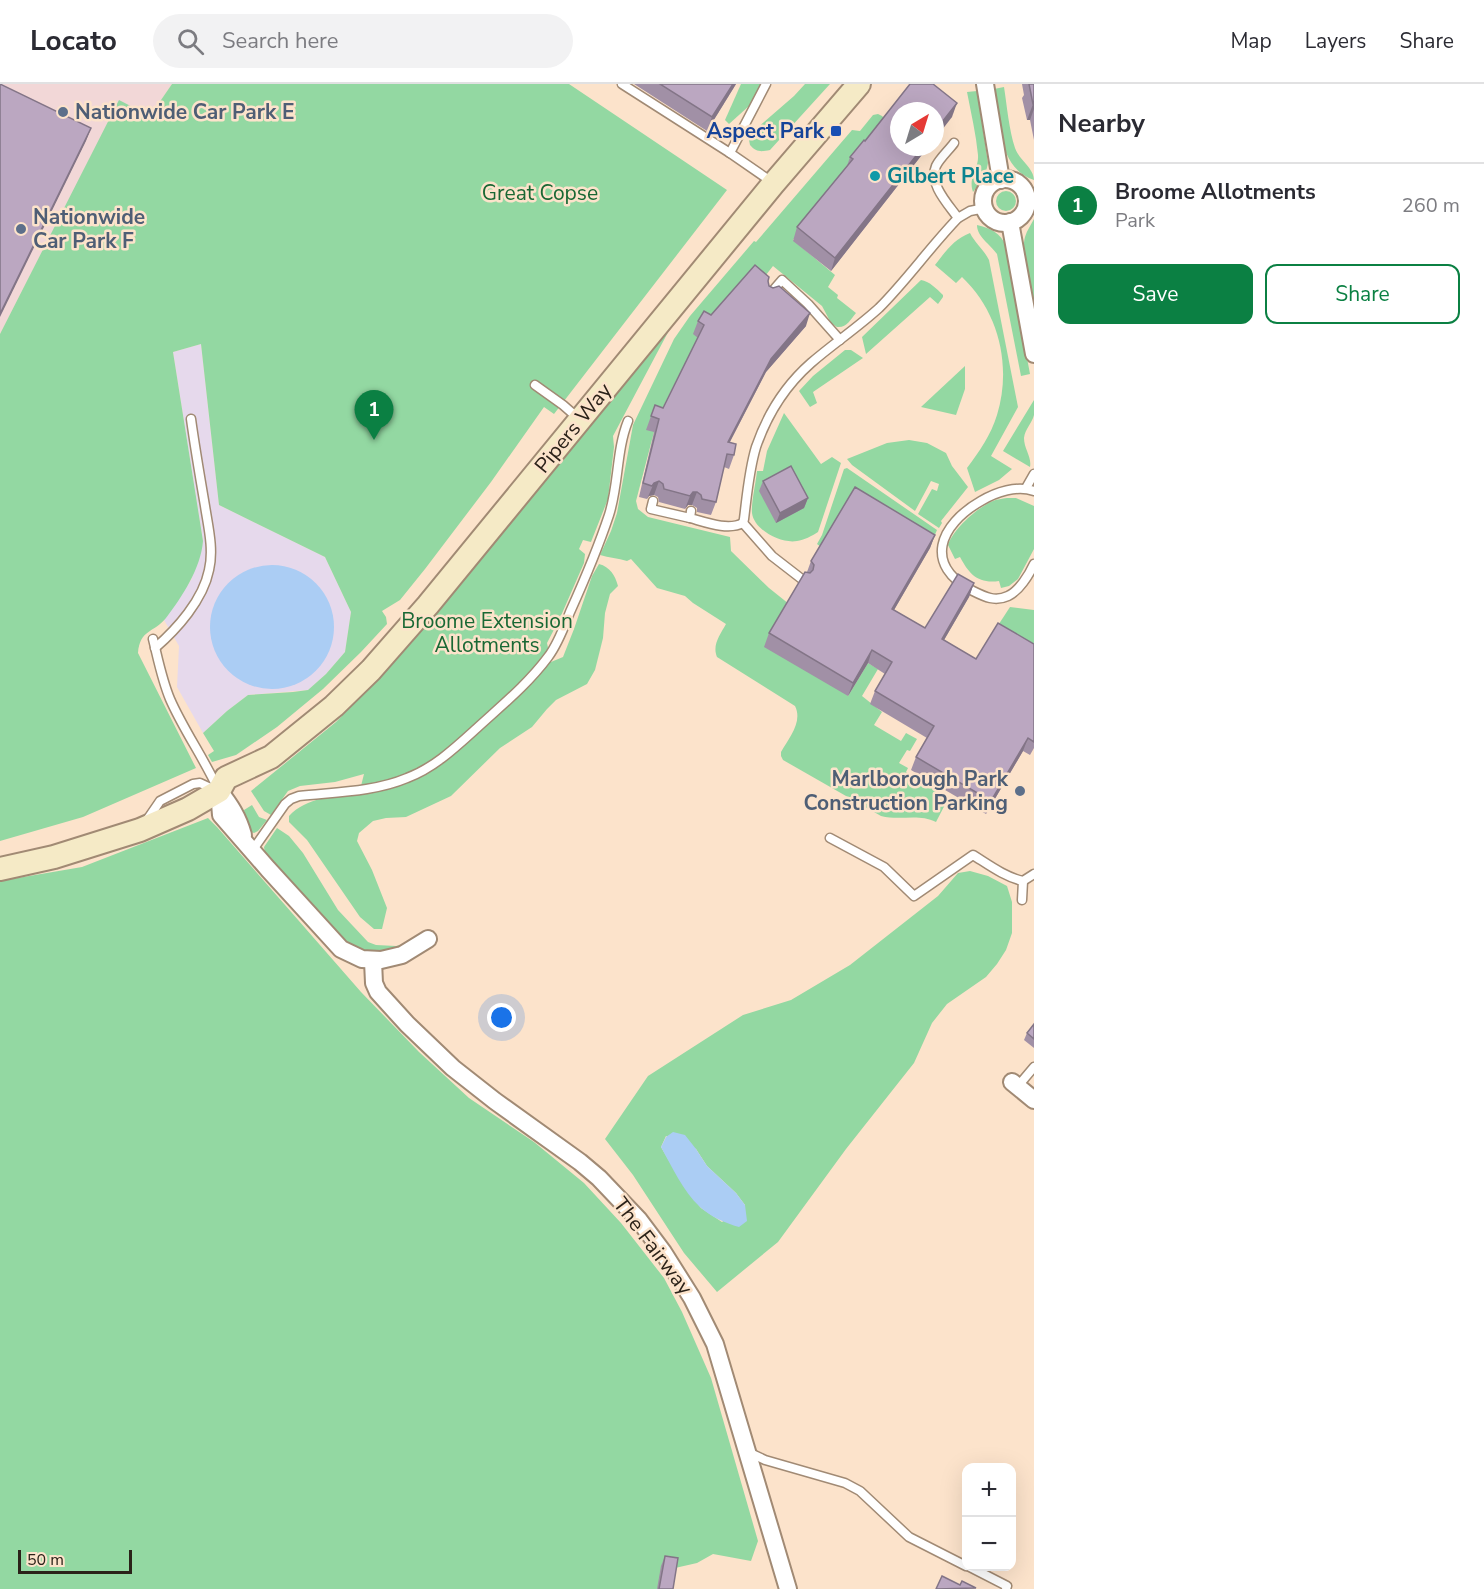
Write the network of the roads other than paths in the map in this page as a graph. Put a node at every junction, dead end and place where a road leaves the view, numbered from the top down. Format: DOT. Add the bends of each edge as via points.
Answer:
graph roads {
  1 [pos="622,84"];
  2 [pos="766,84"];
  3 [pos="859,84"];
  4 [pos="985,84"];
  5 [pos="954,143"];
  6 [pos="730,153"];
  7 [pos="1001,180"];
  8 [pos="774,183"];
  9 [pos="1030,196"];
  10 [pos="985,208"];
  11 [pos="958,218"];
  12 [pos="1010,222"];
  13 [pos="769,295"];
  14 [pos="840,340"];
  15 [pos="1034,354"];
  16 [pos="535,386"];
  17 [pos="191,419"];
  18 [pos="579,420"];
  19 [pos="628,421"];
  20 [pos="1034,474"];
  21 [pos="1030,490"];
  22 [pos="653,501"];
  23 [pos="743,523"];
  24 [pos="1034,564"];
  25 [pos="803,580"];
  26 [pos="219,791"];
  27 [pos="831,838"];
  28 [pos="248,846"];
  29 [pos="0,868"];
  30 [pos="1034,874"];
  31 [pos="1023,881"];
  32 [pos="1022,900"];
  33 [pos="428,939"];
  34 [pos="373,961"];
  35 [pos="1034,1067"];
  36 [pos="1015,1084"];
  37 [pos="1034,1100"];
  38 [pos="747,1452"];
  39 [pos="962,1564"];
  40 [pos="977,1571"];
  41 [pos="788,1589"];
  42 [pos="1006,1589"];
  1 -- 6 [label="lane"];
  2 -- 6 [label="lane"];
  3 -- 8 [label="main road, Pipers Way"];
  4 -- 7 [label="street"];
  5 -- 11 [label="lane" via="935,168 934,177"];
  6 -- 8 [label="lane"];
  7 -- 9 [label="street" via="1020,185"];
  7 -- 10 [label="street" via="985,193"];
  8 -- 18 [label="main road, Pipers Way"];
  9 -- 12 [label="street" via="1021,216"];
  10 -- 11 [label="lane"];
  10 -- 12 [label="street" via="992,218"];
  11 -- 14 [label="lane" via="894,292"];
  12 -- 15 [label="street"];
  13 -- 14 [label="lane" via="782,280"];
  14 -- 23 [label="lane" via="798,375 775,407 756,446"];
  16 -- 18 [label="lane"];
  17 -- 26 [label="lane" via="210,538 209,570 184,619 171,634 154,644 169,697"];
  18 -- 26 [label="main road, Pipers Way" via="371,670 271,757 264,768 234,791"];
  19 -- 28 [label="lane" via="609,515 558,641 536,672 457,746 423,771 382,785 291,799"];
  20 -- 21 [label="lane"];
  21 -- 24 [label="lane" via="1011,490 975,504 958,518 941,547 948,574 988,599 1007,597 1018,590"];
  22 -- 23 [label="lane" via="651,509 690,515 723,526"];
  23 -- 25 [label="lane" via="772,556"];
  26 -- 28 [label="street" via="221,815"];
  26 -- 29 [label="main road, Pipers Way" via="140,830 54,857"];
  27 -- 31 [label="lane" via="884,867 915,896 973,855"];
  28 -- 34 [label="street" via="341,949"];
  30 -- 31 [label="lane"];
  31 -- 32 [label="lane"];
  33 -- 34 [label="street" via="396,957"];
  34 -- 38 [label="street, The Fairway" via="378,992 423,1041 474,1085 580,1162 639,1220 692,1298 715,1344"];
  35 -- 36 [label="lane"];
  36 -- 37 [label="street"];
  38 -- 39 [label="lane" via="845,1483 860,1491 909,1537"];
  38 -- 41 [label="street, The Fairway"];
  40 -- 42 [label="lane" via="1007,1586"];
}
